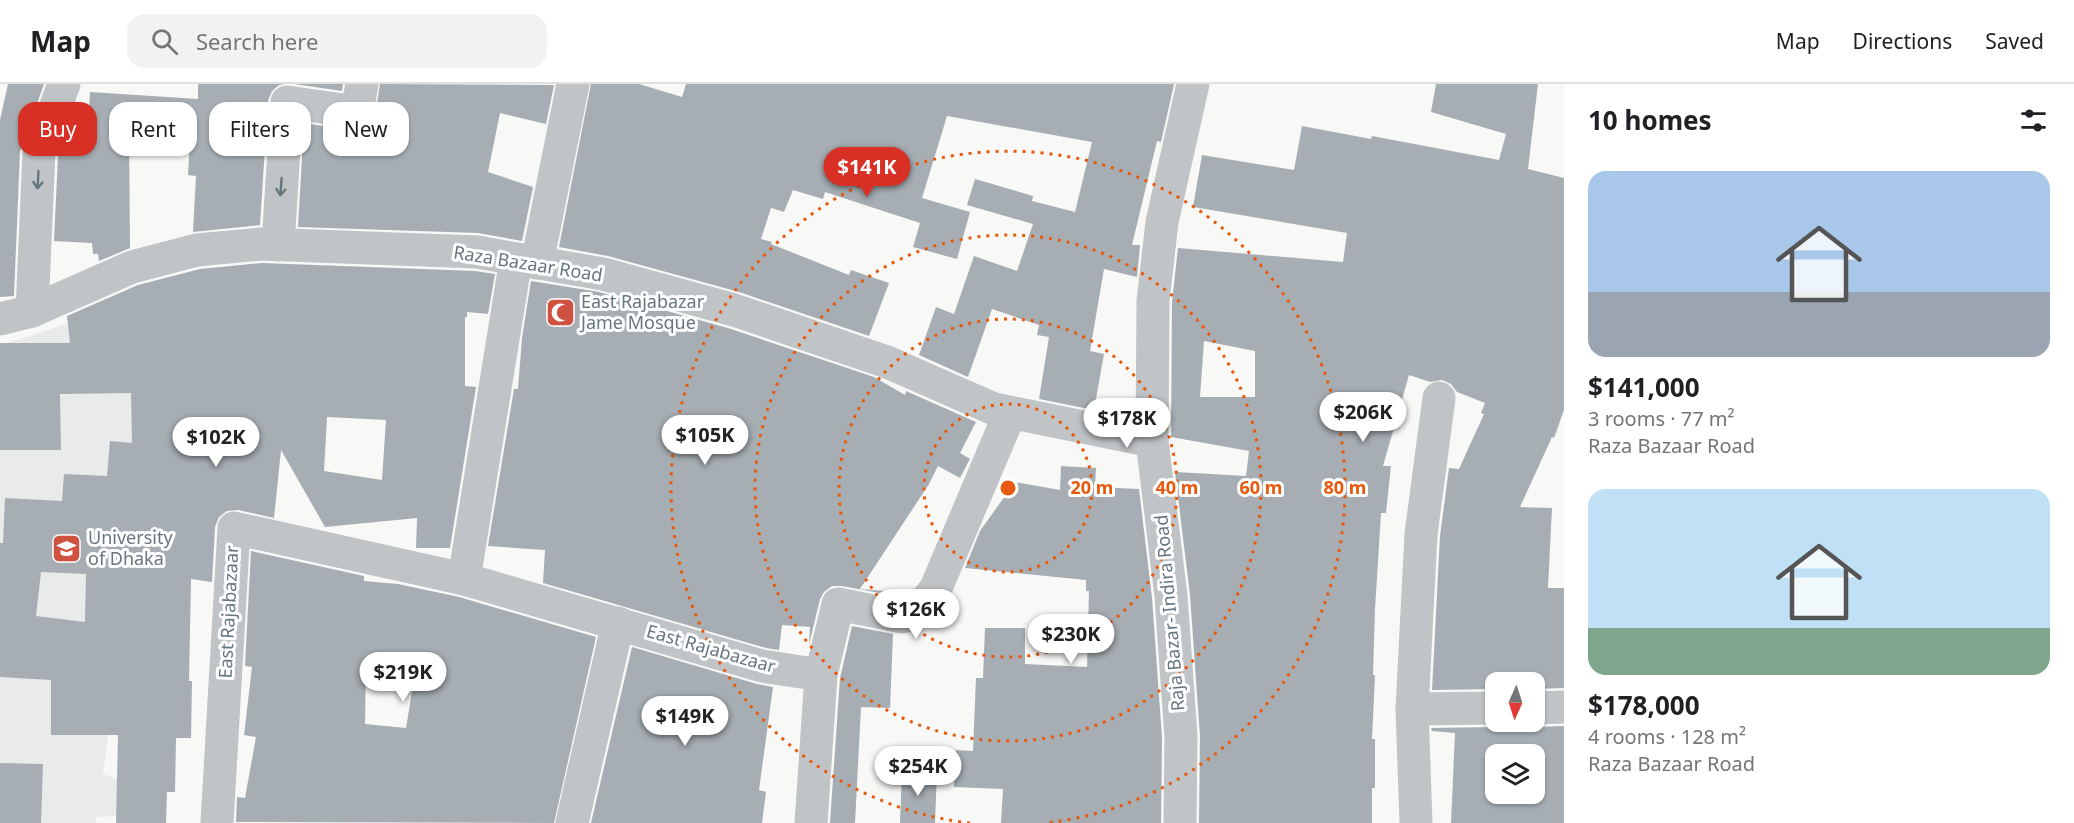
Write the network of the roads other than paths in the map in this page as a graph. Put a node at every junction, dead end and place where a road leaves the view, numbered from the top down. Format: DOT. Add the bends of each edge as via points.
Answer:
graph roads {
  1 [pos="64,84"];
  2 [pos="362,84"];
  3 [pos="573,84"];
  4 [pos="1193,84"];
  5 [pos="278,245"];
  6 [pos="526,261"];
  7 [pos="32,311"];
  8 [pos="0,320"];
  9 [pos="1439,398"];
  10 [pos="1010,413"];
  11 [pos="1152,441"];
  12 [pos="464,579"];
  13 [pos="618,623"];
  14 [pos="821,675"];
  15 [pos="1564,707"];
  16 [pos="1485,708"];
  17 [pos="1545,708"];
  18 [pos="1412,709"];
  19 [pos="217,823"];
  20 [pos="572,823"];
  21 [pos="810,823"];
  22 [pos="1180,823"];
  23 [pos="1416,823"];
  1 -- 7 [label="street, one-way" via="39,152"];
  2 -- 5 [label="street, one-way" via="357,112 287,102"];
  3 -- 6 [label="street"];
  4 -- 11 [label="street, Raja Bazar- Indira Road" via="1162,222 1153,301"];
  5 -- 6 [label="street, Raza Bazaar Road" via="477,252"];
  5 -- 7 [label="street, Raza Bazaar Road" via="197,250 132,267"];
  6 -- 10 [label="street, Raza Bazaar Road" via="603,274 734,310 886,362"];
  6 -- 12 [label="street"];
  7 -- 8 [label="street, Raza Bazaar Road"];
  9 -- 18 [label="street" via="1421,534"];
  10 -- 11 [label="street, Raza Bazaar Road"];
  10 -- 14 [label="street" via="936,588 916,614 903,617 838,604"];
  11 -- 22 [label="street, Raja Bazar- Indira Road" via="1172,596 1181,738"];
  12 -- 13 [label="street, East Rajabazaar"];
  12 -- 19 [label="street, East Rajabazaar" via="234,528"];
  13 -- 14 [label="street, East Rajabazaar" via="762,666"];
  13 -- 20 [label="street"];
  14 -- 21 [label="street"];
  15 -- 17 [label="street"];
  16 -- 18 [label="street"];
  18 -- 23 [label="street"];
}
